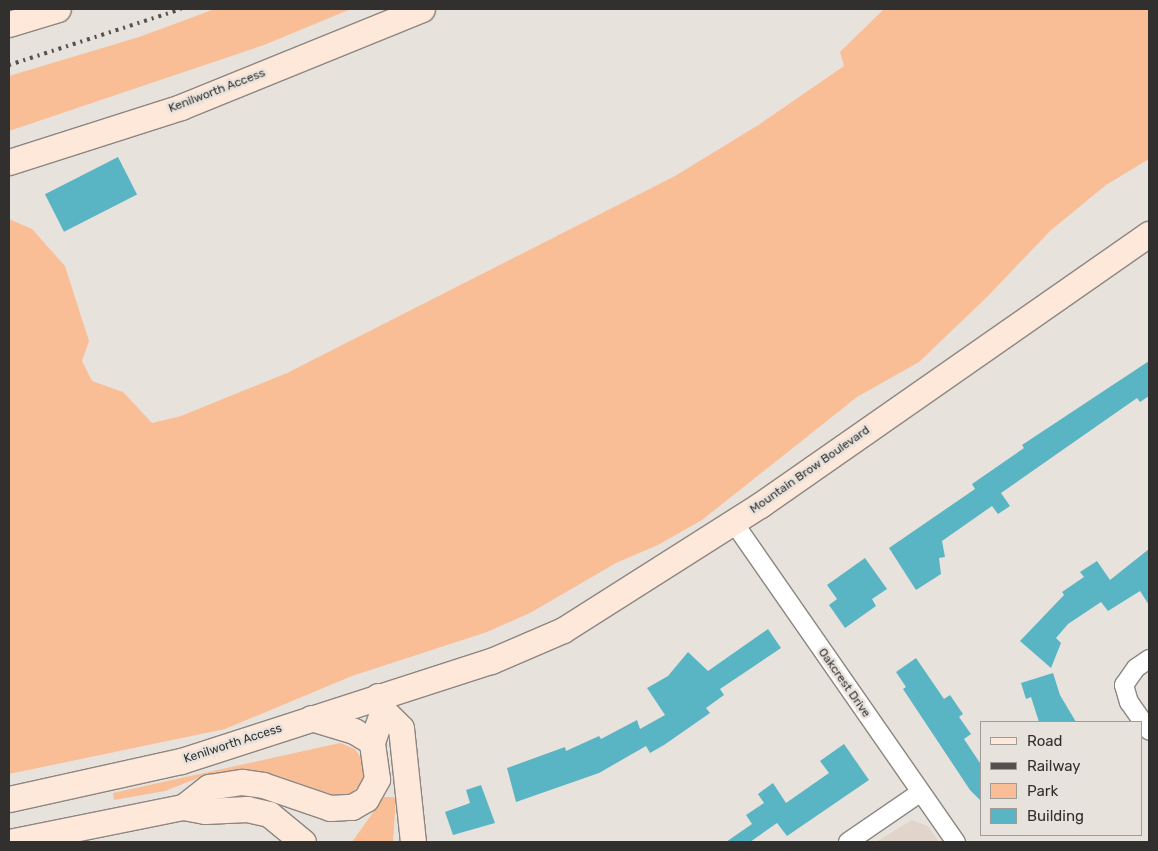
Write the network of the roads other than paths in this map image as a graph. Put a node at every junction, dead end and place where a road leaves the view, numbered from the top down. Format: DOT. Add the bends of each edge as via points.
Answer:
graph roads {
  1 [pos="422,9"];
  2 [pos="47,10"];
  3 [pos="9,24"];
  4 [pos="9,162"];
  5 [pos="1149,234"];
  6 [pos="734,523"];
  7 [pos="1149,659"];
  8 [pos="452,674"];
  9 [pos="380,703"];
  10 [pos="311,718"];
  11 [pos="1142,721"];
  12 [pos="372,742"];
  13 [pos="921,792"];
  14 [pos="9,798"];
  15 [pos="183,806"];
  16 [pos="9,842"];
  17 [pos="303,842"];
  18 [pos="413,842"];
  19 [pos="848,842"];
  20 [pos="956,842"];
  1 -- 4 [label="main road, Kenilworth Access" via="181,107"];
  2 -- 3 [label="main road"];
  5 -- 6 [label="main road, Mountain Brow Boulevard"];
  6 -- 8 [label="main road, Mountain Brow Boulevard" via="564,630 528,647"];
  6 -- 13 [label="street, Oakcrest Drive"];
  7 -- 11 [label="street" via="1136,668 1124,684 1129,702"];
  8 -- 9 [label="main road, Kenilworth Access"];
  9 -- 10 [label="main road, Kenilworth Access"];
  9 -- 12 [label="main road"];
  9 -- 18 [label="main road" via="401,728"];
  10 -- 12 [label="main road" via="354,731"];
  10 -- 14 [label="main road, Kenilworth Access" via="181,761"];
  12 -- 15 [label="main road" via="377,779 366,799 352,807 330,808 264,785 242,782 209,788"];
  13 -- 19 [label="street"];
  13 -- 20 [label="street, Oakcrest Drive"];
  15 -- 16 [label="main road"];
  15 -- 17 [label="main road" via="205,811 247,809 270,814"];
}
